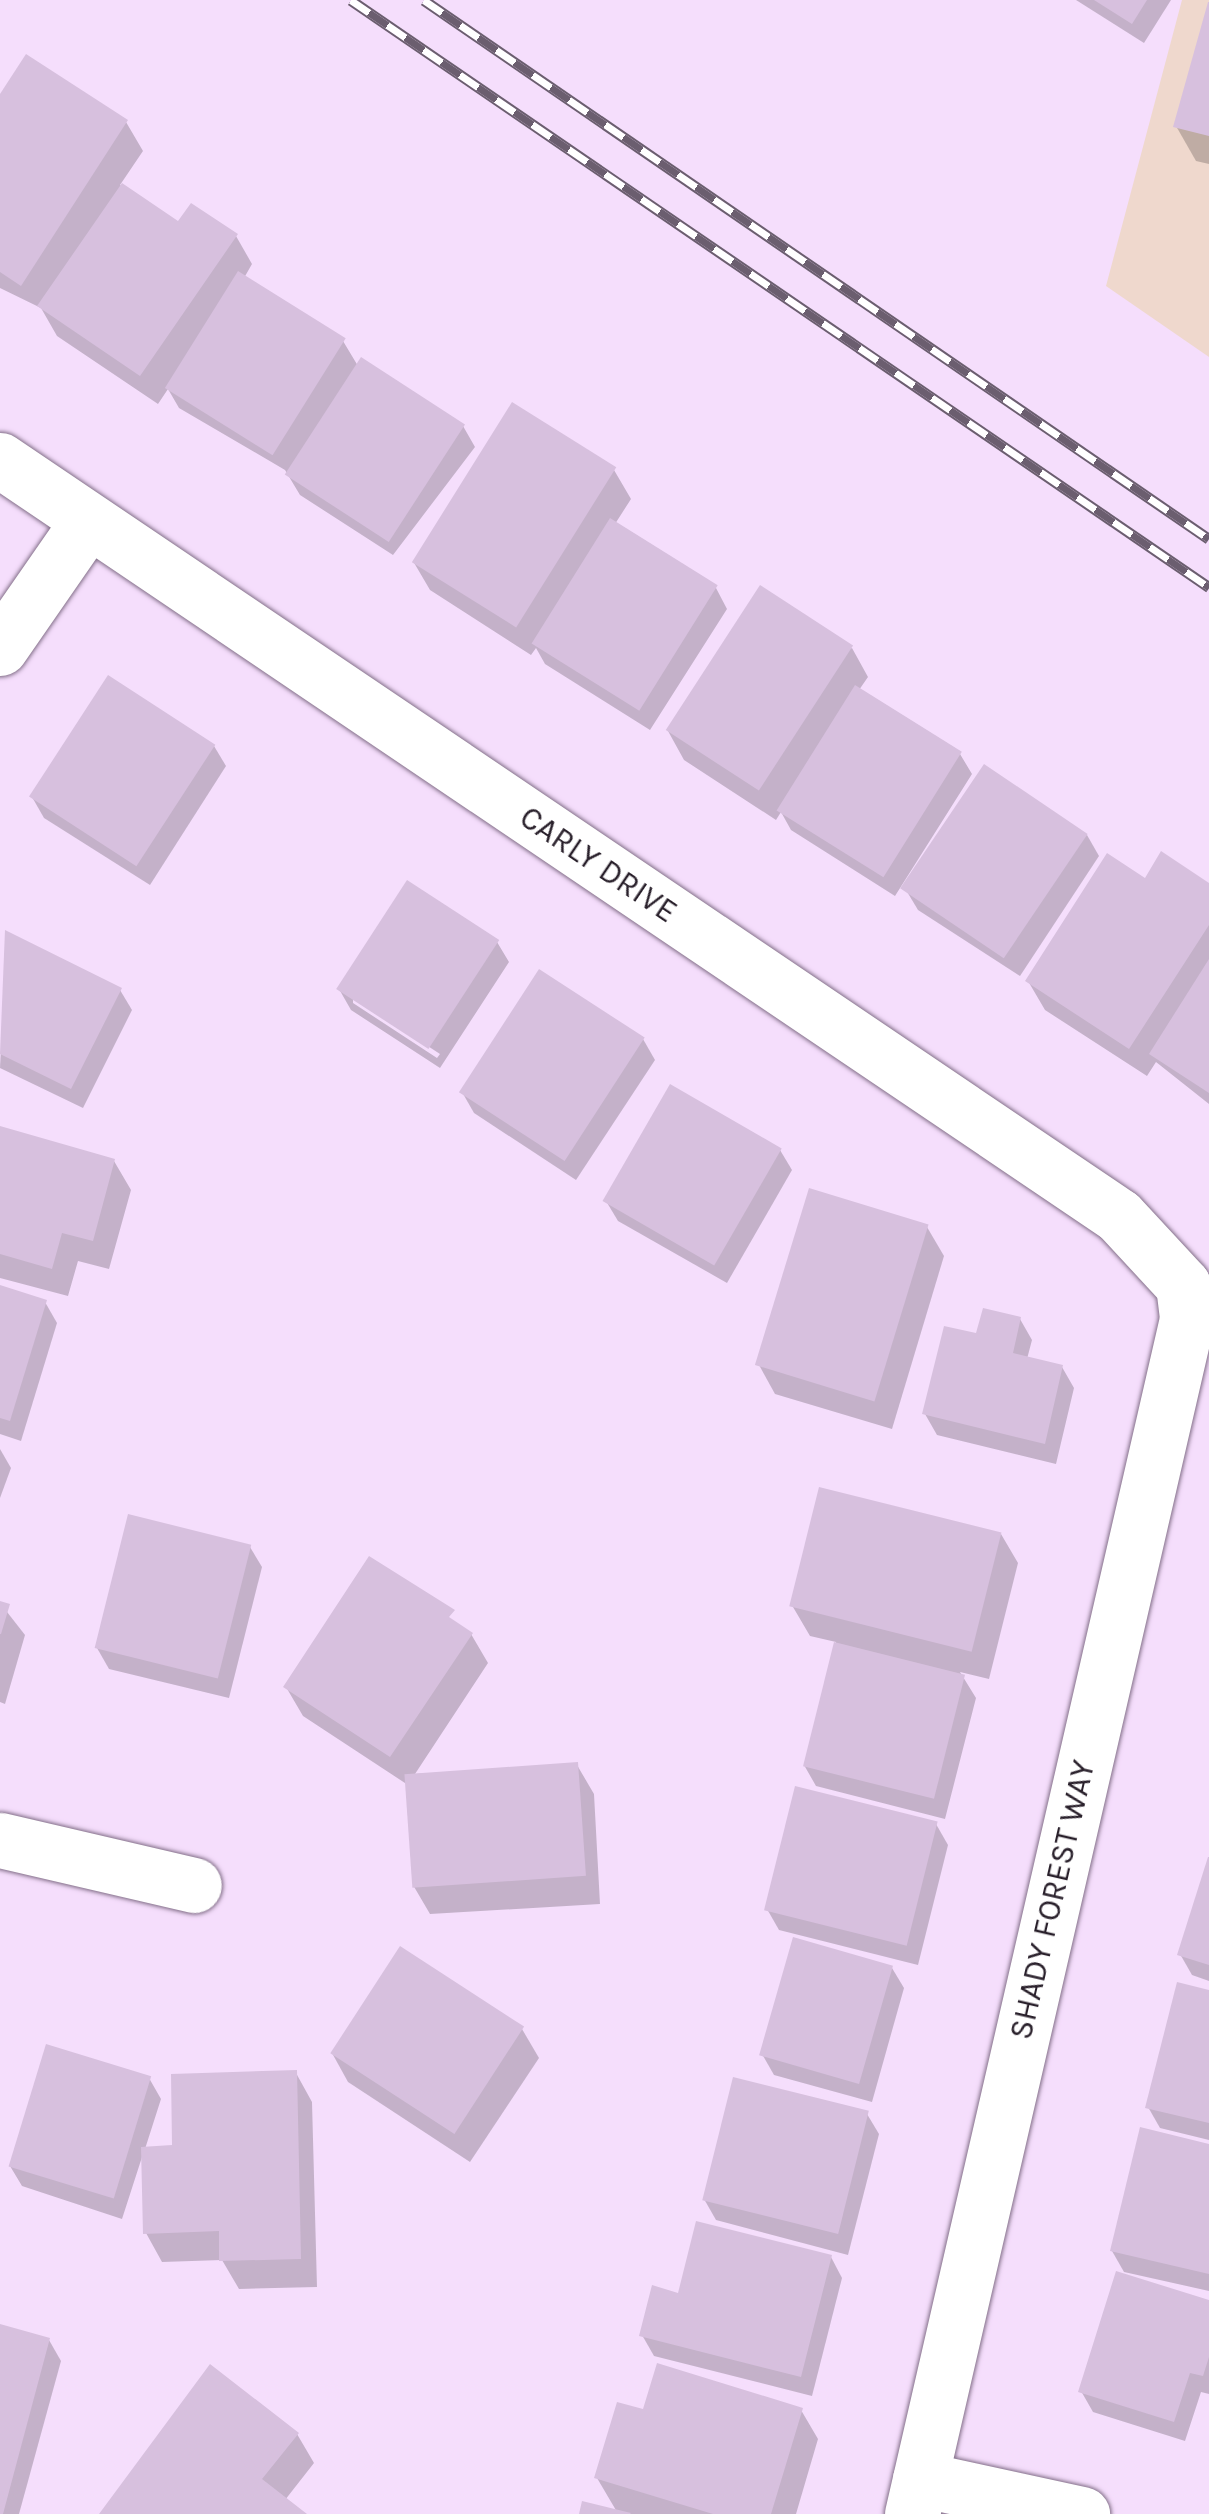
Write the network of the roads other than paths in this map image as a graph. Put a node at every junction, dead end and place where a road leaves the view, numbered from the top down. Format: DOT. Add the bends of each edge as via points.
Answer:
graph roads {
  1 [pos="0,460"];
  2 [pos="88,521"];
  3 [pos="0,648"];
  4 [pos="1183,1285"];
  5 [pos="0,1840"];
  6 [pos="194,1885"];
  7 [pos="916,2497"];
  8 [pos="1082,2514"];
  1 -- 2 [label="street, CARLY DRIVE"];
  2 -- 3 [label="street"];
  2 -- 4 [label="street, CARLY DRIVE" via="1118,1216"];
  4 -- 7 [label="street, SHADY FOREST WAY" via="1180,1349"];
  5 -- 6 [label="street"];
  7 -- 8 [label="street"];
}
